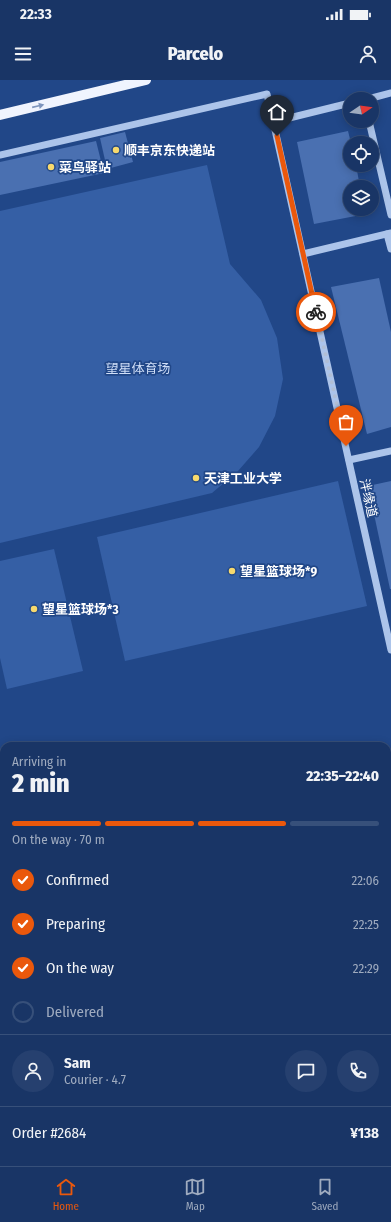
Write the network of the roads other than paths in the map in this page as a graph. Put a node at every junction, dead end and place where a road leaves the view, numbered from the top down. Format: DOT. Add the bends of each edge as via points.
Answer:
graph roads {
  1 [pos="146,80"];
  2 [pos="391,94"];
  3 [pos="379,97"];
  4 [pos="343,105"];
  5 [pos="0,115"];
  6 [pos="273,122"];
  7 [pos="371,128"];
  8 [pos="0,155"];
  9 [pos="391,215"];
  10 [pos="389,234"];
  11 [pos="391,249"];
  12 [pos="303,254"];
  13 [pos="391,450"];
  14 [pos="349,460"];
  15 [pos="391,650"];
  5 -- 1 [label="main road, one-way"];
  2 -- 3 [label="street"];
  4 -- 6 [label="street"];
  6 -- 8 [label="street, 泮缘道" via="267,94"];
  6 -- 12 [label="street, 泮缘道"];
  7 -- 9 [label="street"];
  10 -- 11 [label="street"];
  10 -- 12 [label="street"];
  12 -- 14 [label="street, 泮缘道"];
  13 -- 14 [label="street"];
  14 -- 15 [label="street, 泮缘道"];
}
